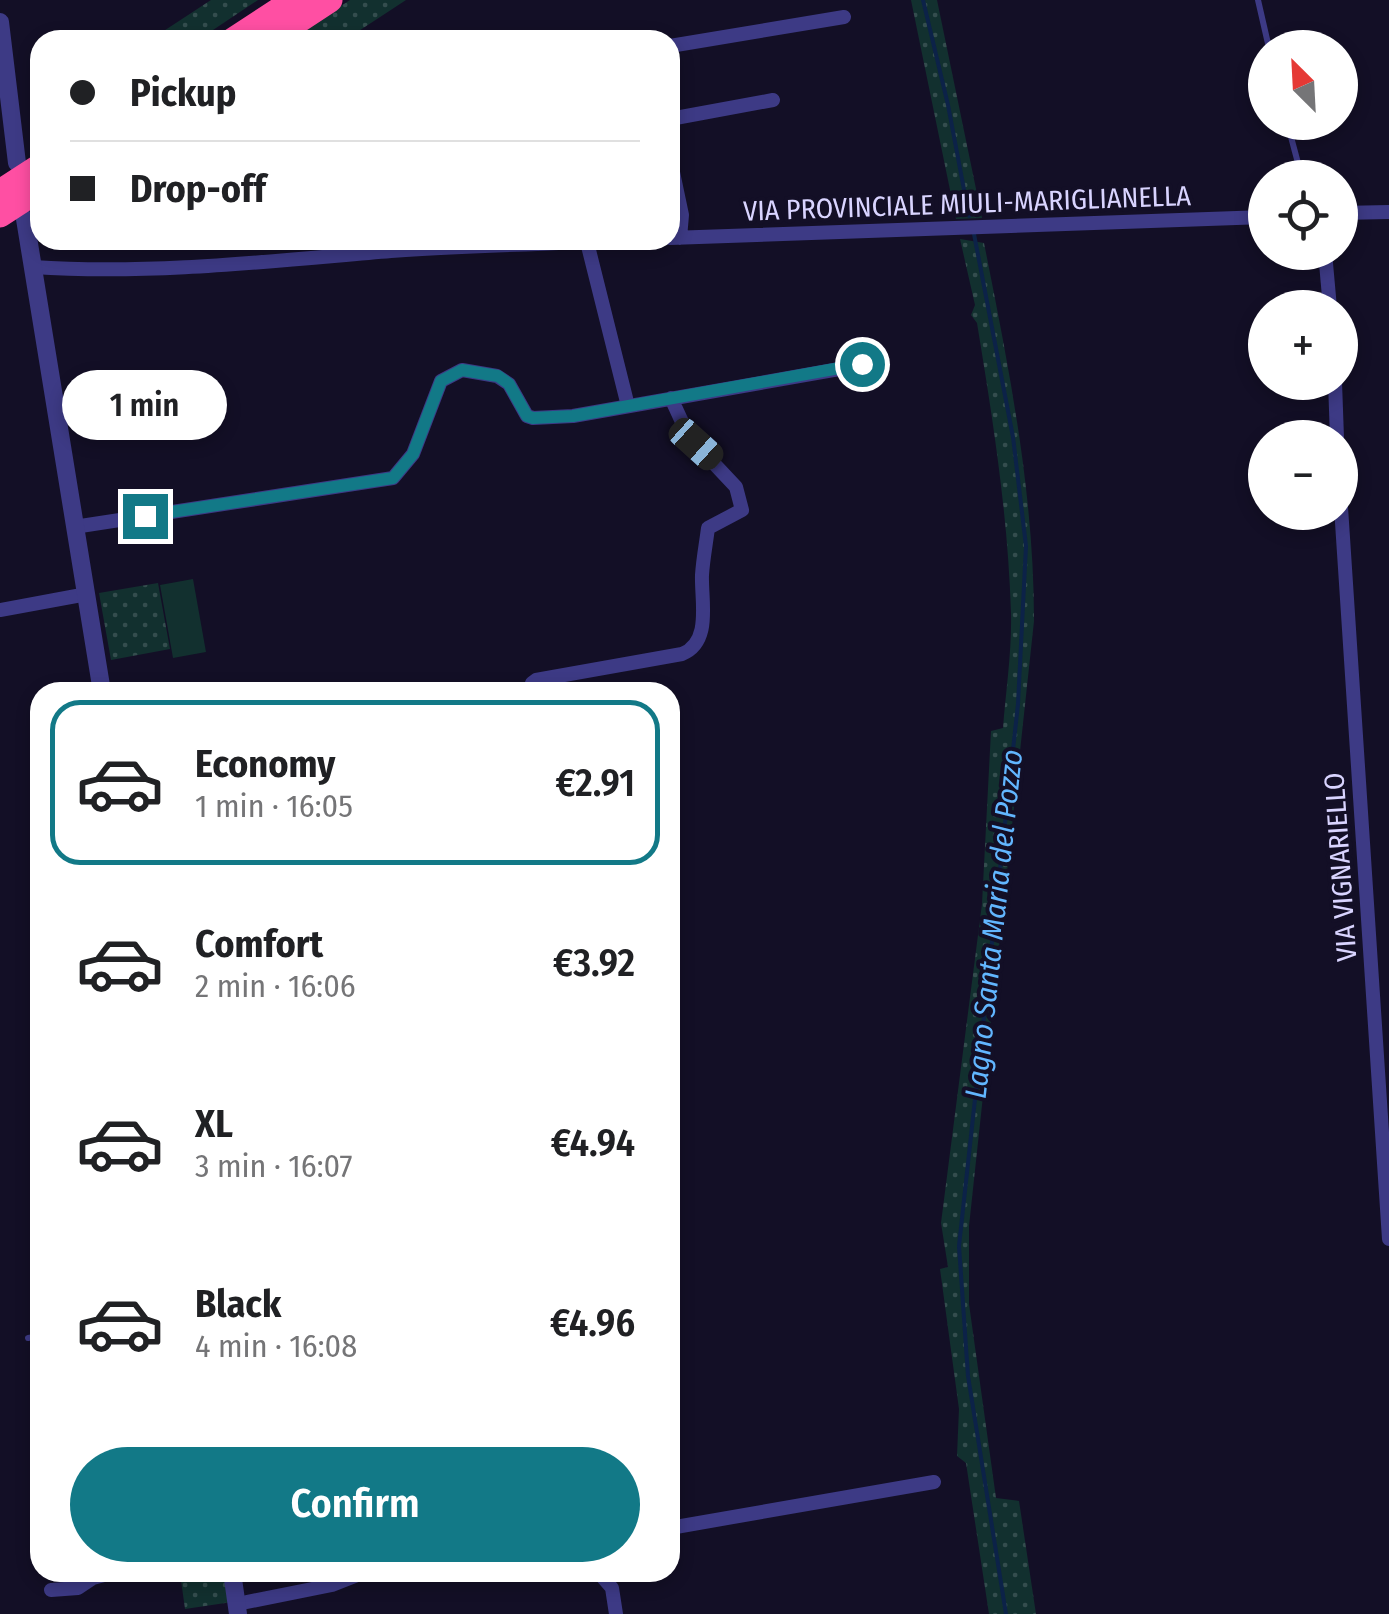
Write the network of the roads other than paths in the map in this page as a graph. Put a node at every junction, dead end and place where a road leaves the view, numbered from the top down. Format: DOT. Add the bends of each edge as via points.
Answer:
graph roads {
  1 [pos="294,0"];
  2 [pos="330,0"];
  3 [pos="1258,0"];
  4 [pos="844,17"];
  5 [pos="0,22"];
  6 [pos="248,30"];
  7 [pos="284,30"];
  8 [pos="1266,30"];
  9 [pos="680,44"];
  10 [pos="3,64"];
  11 [pos="772,100"];
  12 [pos="680,117"];
  13 [pos="28,164"];
  14 [pos="0,192"];
  15 [pos="1389,212"];
  16 [pos="1358,213"];
  17 [pos="13,217"];
  18 [pos="1248,218"];
  19 [pos="680,238"];
  20 [pos="419,250"];
  21 [pos="588,250"];
  22 [pos="33,267"];
  23 [pos="862,364"];
  24 [pos="671,398"];
  25 [pos="628,406"];
  26 [pos="74,526"];
  27 [pos="1342,530"];
  28 [pos="87,594"];
  29 [pos="0,610"];
  30 [pos="100,682"];
  31 [pos="533,682"];
  32 [pos="1389,1238"];
  33 [pos="934,1482"];
  34 [pos="680,1526"];
  35 [pos="84,1582"];
  36 [pos="234,1582"];
  37 [pos="340,1582"];
  38 [pos="607,1582"];
  39 [pos="51,1590"];
  40 [pos="238,1609"];
  41 [pos="616,1614"];
  1 -- 6 [label="highway"];
  2 -- 7 [label="highway"];
  3 -- 8 [label="lane"];
  4 -- 9 [label="street"];
  5 -- 10 [label="street"];
  10 -- 13 [label="street"];
  11 -- 12 [label="street"];
  13 -- 14 [label="highway"];
  15 -- 16 [label="street"];
  17 -- 22 [label="street"];
  18 -- 19 [label="street, VIA PROVINCIALE MIULI-MARIGLIANELLA"];
  20 -- 22 [label="street" via="244,264"];
  21 -- 25 [label="street"];
  22 -- 26 [label="street"];
  23 -- 24 [label="street"];
  24 -- 25 [label="street"];
  24 -- 31 [label="street" via="689,437 736,487 742,510 708,528 697,643 682,654"];
  25 -- 26 [label="street" via="533,418 509,384 462,370 441,381 413,454 393,478"];
  26 -- 28 [label="street"];
  27 -- 32 [label="street, VIA VIGNARIELLO"];
  28 -- 29 [label="street"];
  28 -- 30 [label="street"];
  33 -- 34 [label="street"];
  35 -- 39 [label="street"];
  36 -- 40 [label="street"];
  37 -- 40 [label="street"];
  38 -- 41 [label="street"];
}
